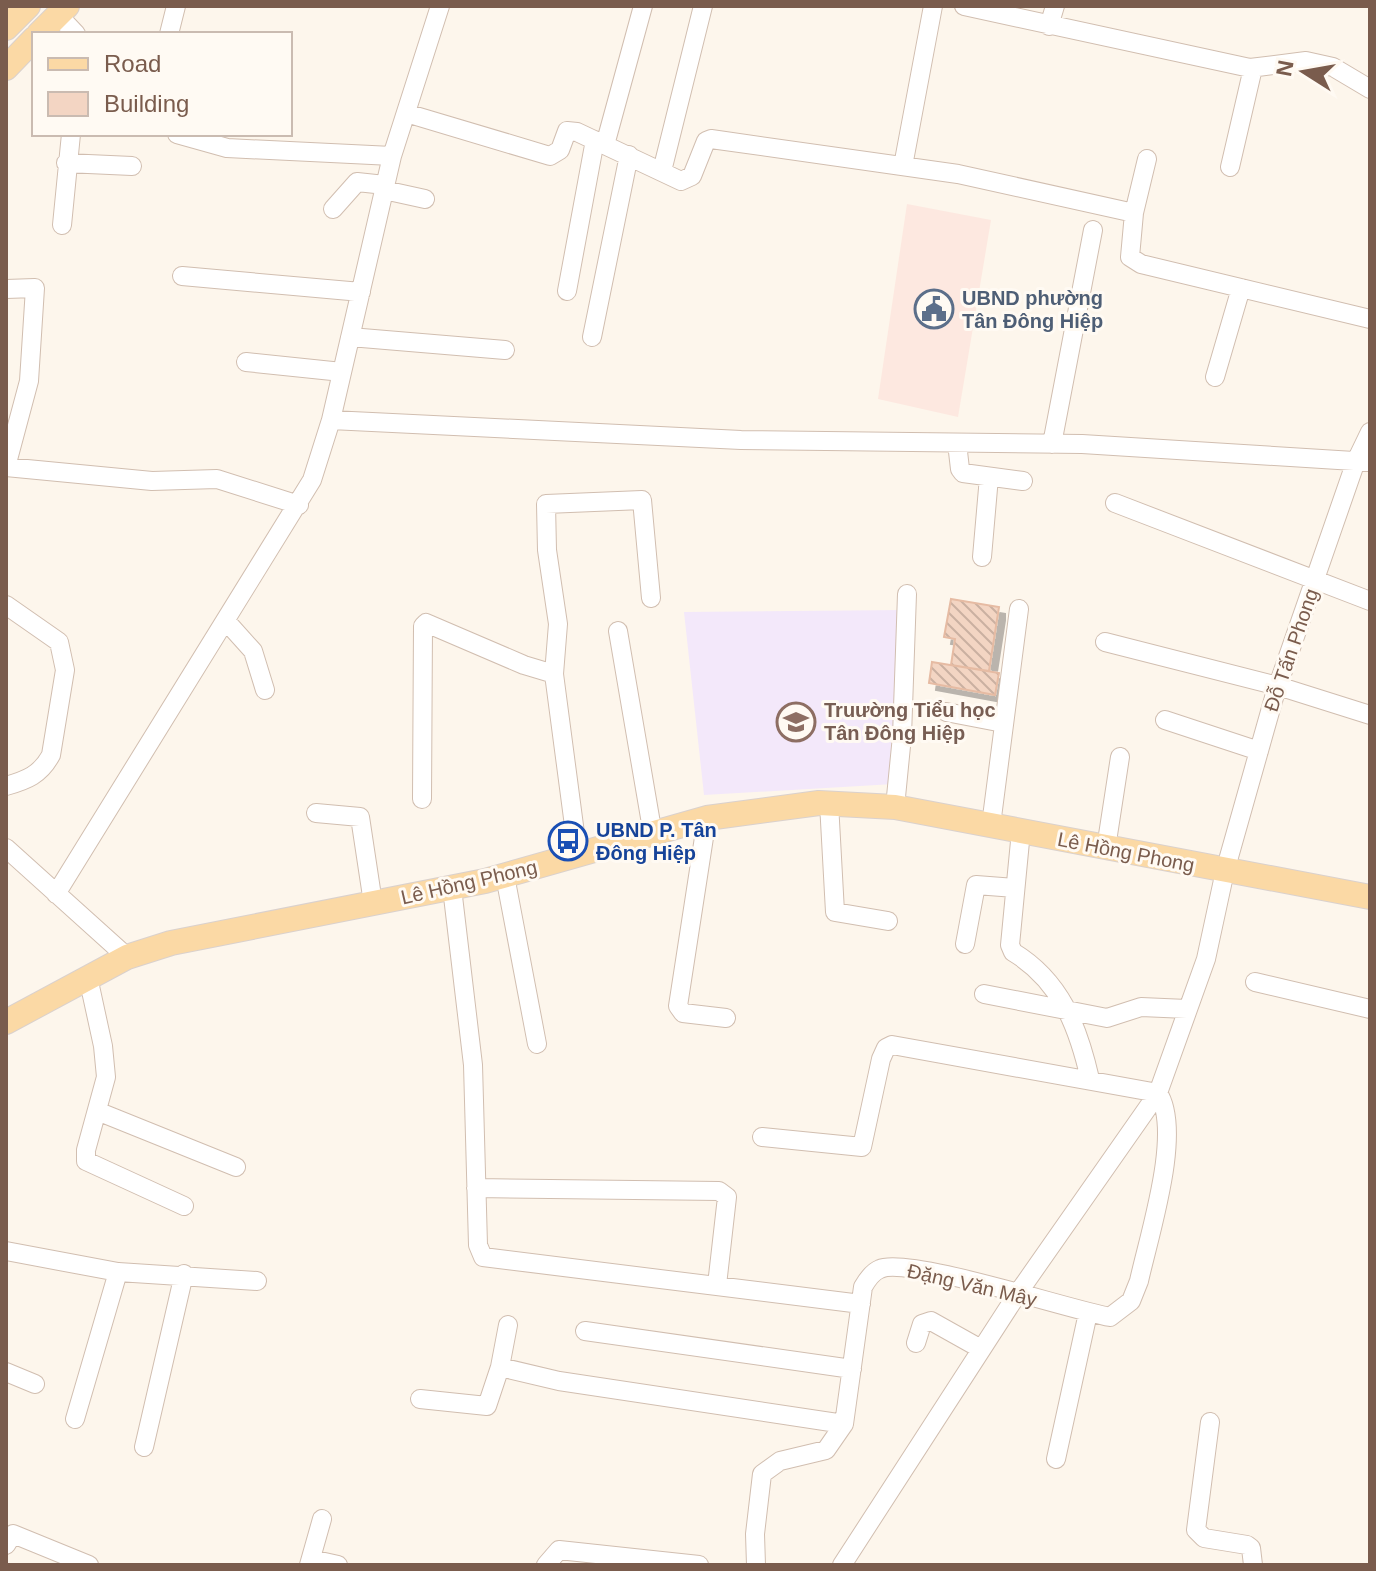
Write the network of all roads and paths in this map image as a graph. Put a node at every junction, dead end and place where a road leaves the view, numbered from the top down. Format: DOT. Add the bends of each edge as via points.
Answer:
graph roads {
  1 [pos="28,6"];
  2 [pos="176,6"];
  3 [pos="440,6"];
  4 [pos="643,6"];
  5 [pos="703,6"];
  6 [pos="933,6"];
  7 [pos="964,6"];
  8 [pos="1055,6"];
  9 [pos="992,10"];
  10 [pos="62,11"];
  11 [pos="1049,26"];
  12 [pos="6,28"];
  13 [pos="44,32"];
  14 [pos="75,32"];
  15 [pos="170,32"];
  16 [pos="32,46"];
  17 [pos="6,68"];
  18 [pos="1253,68"];
  19 [pos="1370,89"];
  20 [pos="406,113"];
  21 [pos="71,136"];
  22 [pos="184,136"];
  23 [pos="592,139"];
  24 [pos="629,155"];
  25 [pos="392,156"];
  26 [pos="1147,159"];
  27 [pos="66,163"];
  28 [pos="132,166"];
  29 [pos="903,166"];
  30 [pos="1230,167"];
  31 [pos="662,171"];
  32 [pos="385,188"];
  33 [pos="425,199"];
  34 [pos="333,209"];
  35 [pos="1134,213"];
  36 [pos="62,225"];
  37 [pos="1093,230"];
  38 [pos="182,276"];
  39 [pos="1241,288"];
  40 [pos="6,289"];
  41 [pos="567,291"];
  42 [pos="361,292"];
  43 [pos="1370,319"];
  44 [pos="350,337"];
  45 [pos="592,337"];
  46 [pos="505,350"];
  47 [pos="246,362"];
  48 [pos="342,372"];
  49 [pos="1215,377"];
  50 [pos="331,420"];
  51 [pos="1370,432"];
  52 [pos="957,443"];
  53 [pos="1052,444"];
  54 [pos="1363,462"];
  55 [pos="6,467"];
  56 [pos="989,477"];
  57 [pos="1023,481"];
  58 [pos="1115,503"];
  59 [pos="299,505"];
  60 [pos="982,557"];
  61 [pos="1314,582"];
  62 [pos="907,594"];
  63 [pos="651,598"];
  64 [pos="1370,601"];
  65 [pos="6,605"];
  66 [pos="1019,609"];
  67 [pos="226,621"];
  68 [pos="618,631"];
  69 [pos="1105,642"];
  70 [pos="554,674"];
  71 [pos="1278,686"];
  72 [pos="265,690"];
  73 [pos="946,712"];
  74 [pos="1370,715"];
  75 [pos="1165,720"];
  76 [pos="1003,723"];
  77 [pos="1259,751"];
  78 [pos="1120,757"];
  79 [pos="6,786"];
  80 [pos="422,799"];
  81 [pos="829,803"];
  82 [pos="895,807"];
  83 [pos="316,813"];
  84 [pos="707,818"];
  85 [pos="991,825"];
  86 [pos="1021,831"];
  87 [pos="653,835"];
  88 [pos="6,848"];
  89 [pos="1106,848"];
  90 [pos="578,856"];
  91 [pos="1225,871"];
  92 [pos="505,876"];
  93 [pos="452,888"];
  94 [pos="1015,888"];
  95 [pos="56,894"];
  96 [pos="1370,897"];
  97 [pos="373,903"];
  98 [pos="888,921"];
  99 [pos="965,944"];
  100 [pos="127,957"];
  101 [pos="88,977"];
  102 [pos="1255,982"];
  103 [pos="984,994"];
  104 [pos="1069,1009"];
  105 [pos="1187,1009"];
  106 [pos="1370,1009"];
  107 [pos="726,1018"];
  108 [pos="6,1022"];
  109 [pos="537,1044"];
  110 [pos="1090,1079"];
  111 [pos="1158,1093"];
  112 [pos="97,1111"];
  113 [pos="762,1137"];
  114 [pos="236,1167"];
  115 [pos="476,1188"];
  116 [pos="184,1206"];
  117 [pos="6,1251"];
  118 [pos="118,1272"];
  119 [pos="184,1274"];
  120 [pos="257,1281"];
  121 [pos="717,1285"];
  122 [pos="1018,1293"];
  123 [pos="861,1304"];
  124 [pos="1088,1313"];
  125 [pos="508,1325"];
  126 [pos="585,1331"];
  127 [pos="916,1343"];
  128 [pos="981,1349"];
  129 [pos="500,1367"];
  130 [pos="852,1369"];
  131 [pos="6,1372"];
  132 [pos="35,1384"];
  133 [pos="420,1399"];
  134 [pos="75,1419"];
  135 [pos="1210,1422"];
  136 [pos="844,1424"];
  137 [pos="144,1447"];
  138 [pos="1056,1459"];
  139 [pos="322,1519"];
  140 [pos="8,1536"];
  141 [pos="310,1562"];
  142 [pos="89,1565"];
  143 [pos="338,1565"];
  144 [pos="546,1565"];
  145 [pos="699,1565"];
  146 [pos="756,1565"];
  147 [pos="842,1565"];
  148 [pos="1253,1565"];
  1 -- 12 [label="main road"];
  2 -- 15 [label="street"];
  3 -- 20 [label="street"];
  4 -- 23 [label="street"];
  5 -- 31 [label="street"];
  6 -- 29 [label="street"];
  7 -- 9 [label="street"];
  8 -- 11 [label="street"];
  9 -- 11 [label="street"];
  10 -- 13 [label="main road"];
  10 -- 14 [label="street"];
  11 -- 18 [label="street"];
  16 -- 17 [label="main road"];
  18 -- 19 [label="street" via="1306,61 1333,67"];
  18 -- 30 [label="street"];
  20 -- 23 [label="street" via="550,156 560,150 567,131"];
  20 -- 25 [label="street"];
  21 -- 27 [label="street"];
  22 -- 25 [label="street" via="227,148"];
  23 -- 24 [label="street"];
  23 -- 41 [label="street"];
  24 -- 31 [label="street"];
  24 -- 45 [label="street"];
  25 -- 32 [label="street"];
  26 -- 35 [label="street"];
  27 -- 28 [label="street"];
  27 -- 36 [label="street"];
  29 -- 31 [label="street" via="707,139 687,180"];
  29 -- 35 [label="street"];
  32 -- 33 [label="street"];
  32 -- 34 [label="street" via="357,182"];
  32 -- 42 [label="street"];
  35 -- 39 [label="street" via="1130,257"];
  37 -- 53 [label="street"];
  38 -- 42 [label="street"];
  39 -- 43 [label="street"];
  39 -- 49 [label="street"];
  40 -- 55 [label="street" via="35,288 29,381"];
  42 -- 44 [label="street"];
  44 -- 46 [label="street"];
  44 -- 48 [label="street"];
  47 -- 48 [label="street"];
  48 -- 50 [label="street"];
  50 -- 52 [label="street" via="741,440"];
  50 -- 59 [label="street"];
  51 -- 54 [label="street, Đỗ Tấn Phong"];
  52 -- 53 [label="street"];
  52 -- 56 [label="street" via="960,469"];
  53 -- 54 [label="street"];
  54 -- 61 [label="street, Đỗ Tấn Phong"];
  55 -- 59 [label="street" via="152,481 217,479"];
  56 -- 57 [label="street"];
  56 -- 60 [label="street"];
  58 -- 61 [label="street"];
  59 -- 67 [label="street"];
  61 -- 64 [label="street"];
  61 -- 71 [label="street, Đỗ Tấn Phong"];
  62 -- 82 [label="street"];
  63 -- 70 [label="street" via="642,500 546,504 558,624"];
  65 -- 79 [label="street" via="59,642 65,670 51,755 32,778"];
  66 -- 76 [label="street"];
  67 -- 72 [label="street" via="253,651"];
  67 -- 95 [label="street"];
  68 -- 87 [label="street"];
  69 -- 71 [label="street"];
  70 -- 80 [label="street" via="426,623"];
  70 -- 90 [label="street"];
  71 -- 74 [label="street"];
  71 -- 77 [label="street, Đỗ Tấn Phong"];
  73 -- 76 [label="street"];
  75 -- 77 [label="street"];
  76 -- 85 [label="street"];
  77 -- 91 [label="street, Đỗ Tấn Phong"];
  78 -- 89 [label="street"];
  81 -- 82 [label="main road, Lê Hồng Phong"];
  81 -- 84 [label="main road, Lê Hồng Phong"];
  81 -- 98 [label="street" via="835,912"];
  82 -- 85 [label="main road, Lê Hồng Phong"];
  83 -- 97 [label="street" via="360,817"];
  84 -- 87 [label="main road, Lê Hồng Phong"];
  84 -- 107 [label="street" via="678,1006 683,1013"];
  85 -- 86 [label="main road, Lê Hồng Phong"];
  86 -- 89 [label="main road, Lê Hồng Phong"];
  86 -- 94 [label="street"];
  87 -- 90 [label="main road, Lê Hồng Phong"];
  88 -- 95 [label="street"];
  89 -- 91 [label="main road, Lê Hồng Phong"];
  90 -- 92 [label="main road, Lê Hồng Phong"];
  91 -- 96 [label="main road, Lê Hồng Phong"];
  91 -- 105 [label="street" via="1206,959"];
  92 -- 93 [label="main road, Lê Hồng Phong"];
  92 -- 109 [label="street"];
  93 -- 97 [label="main road, Lê Hồng Phong"];
  93 -- 115 [label="street" via="473,1065"];
  94 -- 99 [label="street" via="976,885"];
  94 -- 104 [label="street" via="1013,952 1037,970"];
  95 -- 100 [label="street"];
  97 -- 100 [label="main road, Lê Hồng Phong" via="214,932"];
  100 -- 101 [label="main road, Lê Hồng Phong"];
  101 -- 108 [label="main road, Lê Hồng Phong"];
  101 -- 112 [label="street" via="106,1077"];
  102 -- 106 [label="street"];
  103 -- 104 [label="street"];
  104 -- 105 [label="street" via="1107,1018 1141,1007"];
  104 -- 110 [label="street"];
  105 -- 111 [label="street"];
  110 -- 111 [label="street"];
  110 -- 113 [label="street" via="892,1045 881,1059 862,1147"];
  111 -- 122 [label="street"];
  111 -- 124 [label="street, Đặng Văn Mây" via="1169,1138 1139,1281 1131,1301 1110,1317"];
  112 -- 114 [label="street"];
  112 -- 116 [label="street" via="86,1161"];
  115 -- 121 [label="street" via="483,1257"];
  115 -- 121 [label="street" via="719,1191 727,1197"];
  117 -- 118 [label="street"];
  118 -- 119 [label="street"];
  118 -- 134 [label="street"];
  119 -- 120 [label="street"];
  119 -- 137 [label="street"];
  121 -- 123 [label="street"];
  122 -- 123 [label="street, Đặng Văn Mây" via="882,1267 863,1287"];
  122 -- 124 [label="street, Đặng Văn Mây"];
  122 -- 128 [label="street"];
  123 -- 130 [label="street, Đặng Văn Mây"];
  124 -- 138 [label="street"];
  125 -- 129 [label="street"];
  126 -- 130 [label="street"];
  127 -- 128 [label="street" via="922,1324 931,1321"];
  128 -- 147 [label="street"];
  129 -- 133 [label="street" via="487,1406"];
  129 -- 136 [label="street" via="559,1381"];
  130 -- 136 [label="street, Đặng Văn Mây"];
  131 -- 132 [label="street"];
  135 -- 148 [label="street" via="1196,1530 1204,1538 1247,1545"];
  136 -- 146 [label="street" via="826,1450 780,1461 762,1474"];
  139 -- 141 [label="street"];
  140 -- 142 [label="street"];
  141 -- 143 [label="street"];
  144 -- 145 [label="street" via="559,1550"];
}
